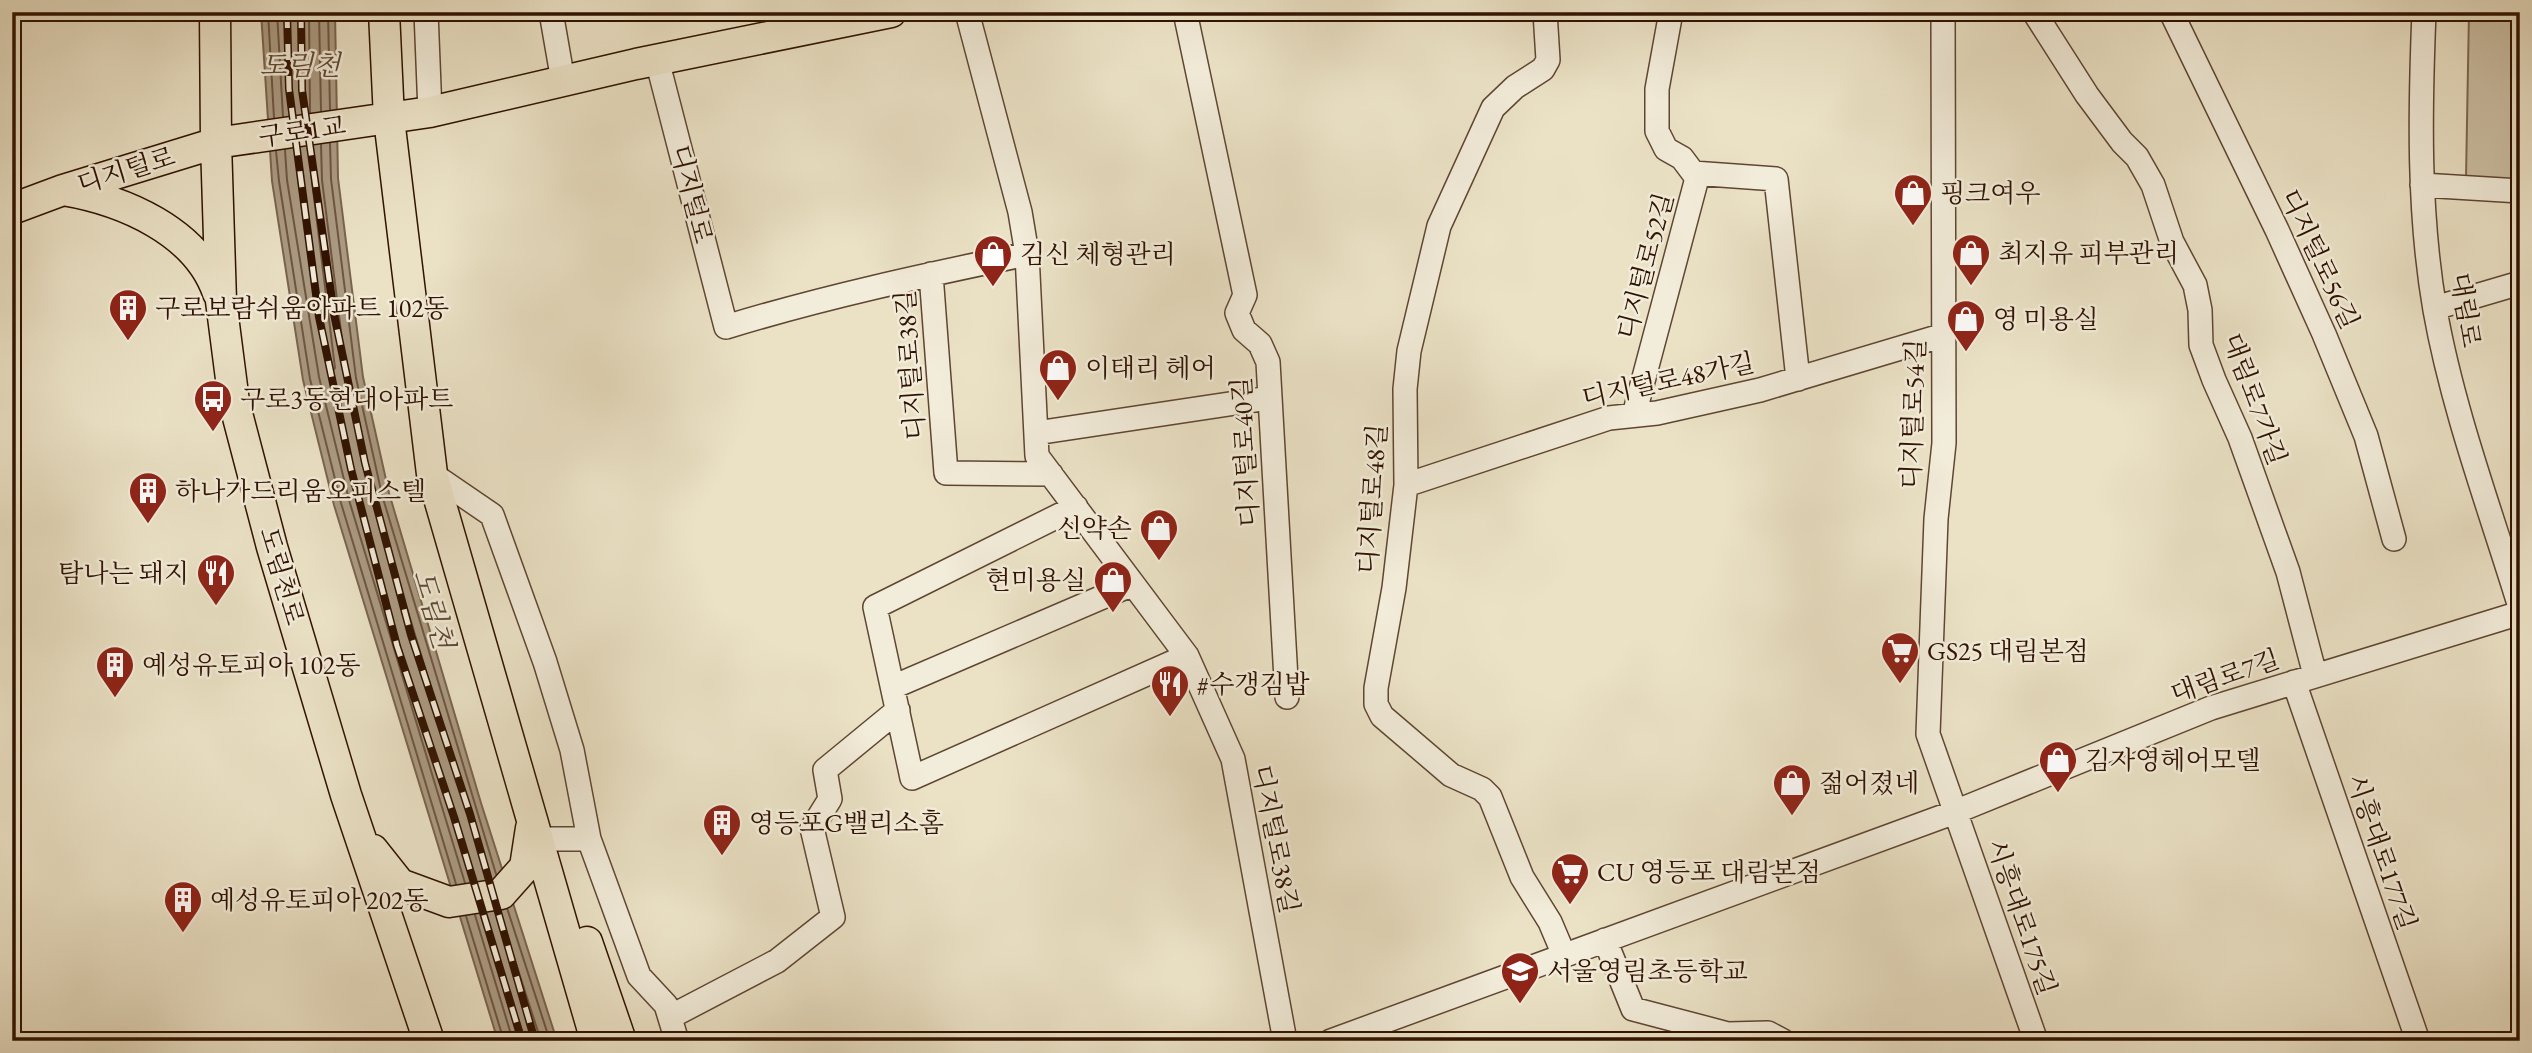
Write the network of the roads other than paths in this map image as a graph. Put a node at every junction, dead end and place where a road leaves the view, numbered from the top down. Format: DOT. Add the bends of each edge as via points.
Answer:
graph roads {
  1 [pos="215,12"];
  2 [pos="384,12"];
  3 [pos="426,12"];
  4 [pos="551,12"];
  5 [pos="891,12"];
  6 [pos="967,12"];
  7 [pos="1185,12"];
  8 [pos="1545,12"];
  9 [pos="1671,12"];
  10 [pos="1943,12"];
  11 [pos="2034,12"];
  12 [pos="2171,12"];
  13 [pos="2424,12"];
  14 [pos="657,60"];
  15 [pos="563,81"];
  16 [pos="430,112"];
  17 [pos="375,121"];
  18 [pos="229,141"];
  19 [pos="1693,173"];
  20 [pos="2422,185"];
  21 [pos="63,190"];
  22 [pos="2520,191"];
  23 [pos="12,209"];
  24 [pos="1027,254"];
  25 [pos="931,274"];
  26 [pos="2520,283"];
  27 [pos="221,301"];
  28 [pos="2435,308"];
  29 [pos="726,327"];
  30 [pos="1944,335"];
  31 [pos="1798,379"];
  32 [pos="1269,398"];
  33 [pos="1634,415"];
  34 [pos="1036,433"];
  35 [pos="432,474"];
  36 [pos="1051,474"];
  37 [pos="1406,485"];
  38 [pos="1076,507"];
  39 [pos="2394,539"];
  40 [pos="1133,584"];
  41 [pos="2520,607"];
  42 [pos="2520,612"];
  43 [pos="1186,656"];
  44 [pos="2304,679"];
  45 [pos="893,687"];
  46 [pos="1286,697"];
  47 [pos="898,710"];
  48 [pos="1955,812"];
  49 [pos="542,829"];
  50 [pos="362,836"];
  51 [pos="589,839"];
  52 [pos="1605,940"];
  53 [pos="1564,956"];
  54 [pos="670,1017"];
  55 [pos="425,1036"];
  56 [pos="596,1041"];
  57 [pos="621,1041"];
  58 [pos="677,1041"];
  59 [pos="1285,1041"];
  60 [pos="1331,1041"];
  61 [pos="1783,1041"];
  62 [pos="2036,1041"];
  63 [pos="2418,1041"];
  1 -- 18 [label="main road, 도림천로"];
  2 -- 17 [label="main road"];
  3 -- 16 [label="street"];
  4 -- 15 [label="street"];
  5 -- 14 [label="main road"];
  6 -- 24 [label="street, 디지털로38길"];
  7 -- 32 [label="street, 디지털로40길" via="1244,295 1237,313 1268,362"];
  8 -- 37 [label="street, 디지털로48길" via="1548,60 1493,108 1439,226 1409,351"];
  9 -- 19 [label="street, 디지털로52길" via="1657,89 1657,131 1667,149 1682,158"];
  10 -- 30 [label="street, 디지털로54길"];
  11 -- 44 [label="street, 대림로7가길" via="2087,94 2137,157 2195,285 2201,345 2288,572"];
  12 -- 39 [label="street, 디지털로56길" via="2324,334 2366,436"];
  13 -- 20 [label="street, 대림로"];
  14 -- 15 [label="main road"];
  14 -- 29 [label="street, 디지털로"];
  15 -- 16 [label="main road"];
  16 -- 17 [label="main road"];
  17 -- 18 [label="main road, 구로1교"];
  17 -- 35 [label="main road"];
  18 -- 21 [label="main road, 디지털로"];
  18 -- 27 [label="main road, 도림천로"];
  19 -- 31 [label="street, 디지털로52길" via="1776,179"];
  19 -- 33 [label="street, 디지털로52길" via="1697,178"];
  20 -- 22 [label="street"];
  20 -- 28 [label="street, 대림로"];
  21 -- 23 [label="main road, 디지털로"];
  21 -- 27 [label="main road" via="131,210 179,239 214,279"];
  24 -- 25 [label="street, 디지털로38길"];
  24 -- 34 [label="street, 디지털로38길"];
  25 -- 29 [label="street, 디지털로38길"];
  25 -- 36 [label="street, 디지털로38길" via="947,473"];
  26 -- 28 [label="street"];
  27 -- 50 [label="main road, 도림천로" via="234,402 272,547"];
  28 -- 41 [label="street, 대림로" via="2447,371"];
  30 -- 31 [label="street, 디지털로48가길"];
  30 -- 48 [label="street, 디지털로54길" via="1944,443 1936,519 1928,734"];
  31 -- 33 [label="street, 디지털로48가길"];
  32 -- 34 [label="street"];
  32 -- 46 [label="street, 디지털로40길"];
  33 -- 37 [label="street, 디지털로48가길" via="1609,418"];
  34 -- 36 [label="street, 디지털로38길" via="1037,456"];
  35 -- 49 [label="main road"];
  35 -- 51 [label="street" via="492,516 572,750"];
  36 -- 38 [label="street, 디지털로38길"];
  37 -- 53 [label="street, 디지털로48길" via="1376,704 1382,716 1451,775 1490,797 1522,877 1550,922"];
  38 -- 40 [label="street, 디지털로38길"];
  38 -- 45 [label="street" via="875,607"];
  40 -- 43 [label="street, 디지털로38길"];
  40 -- 45 [label="street"];
  42 -- 44 [label="street, 대림로7길"];
  43 -- 47 [label="street" via="912,778"];
  43 -- 59 [label="street, 디지털로38길" via="1233,759"];
  44 -- 48 [label="street, 대림로7길" via="2211,708"];
  44 -- 63 [label="street, 시흥대로177길"];
  45 -- 47 [label="street"];
  47 -- 54 [label="street" via="825,770 830,799 812,828 833,917 776,961"];
  48 -- 52 [label="street, 대림로7길"];
  48 -- 62 [label="street, 시흥대로175길"];
  49 -- 50 [label="main road" via="524,867 501,894 449,902 400,884"];
  49 -- 51 [label="street"];
  49 -- 56 [label="main road"];
  49 -- 57 [label="main road"];
  50 -- 55 [label="main road, 도림천로"];
  51 -- 54 [label="street" via="639,976 666,1005"];
  52 -- 53 [label="street, 대림로7길"];
  52 -- 61 [label="street" via="1633,1009 1728,1034 1768,1033"];
  53 -- 60 [label="street, 대림로7길"];
  54 -- 58 [label="street"];
}
